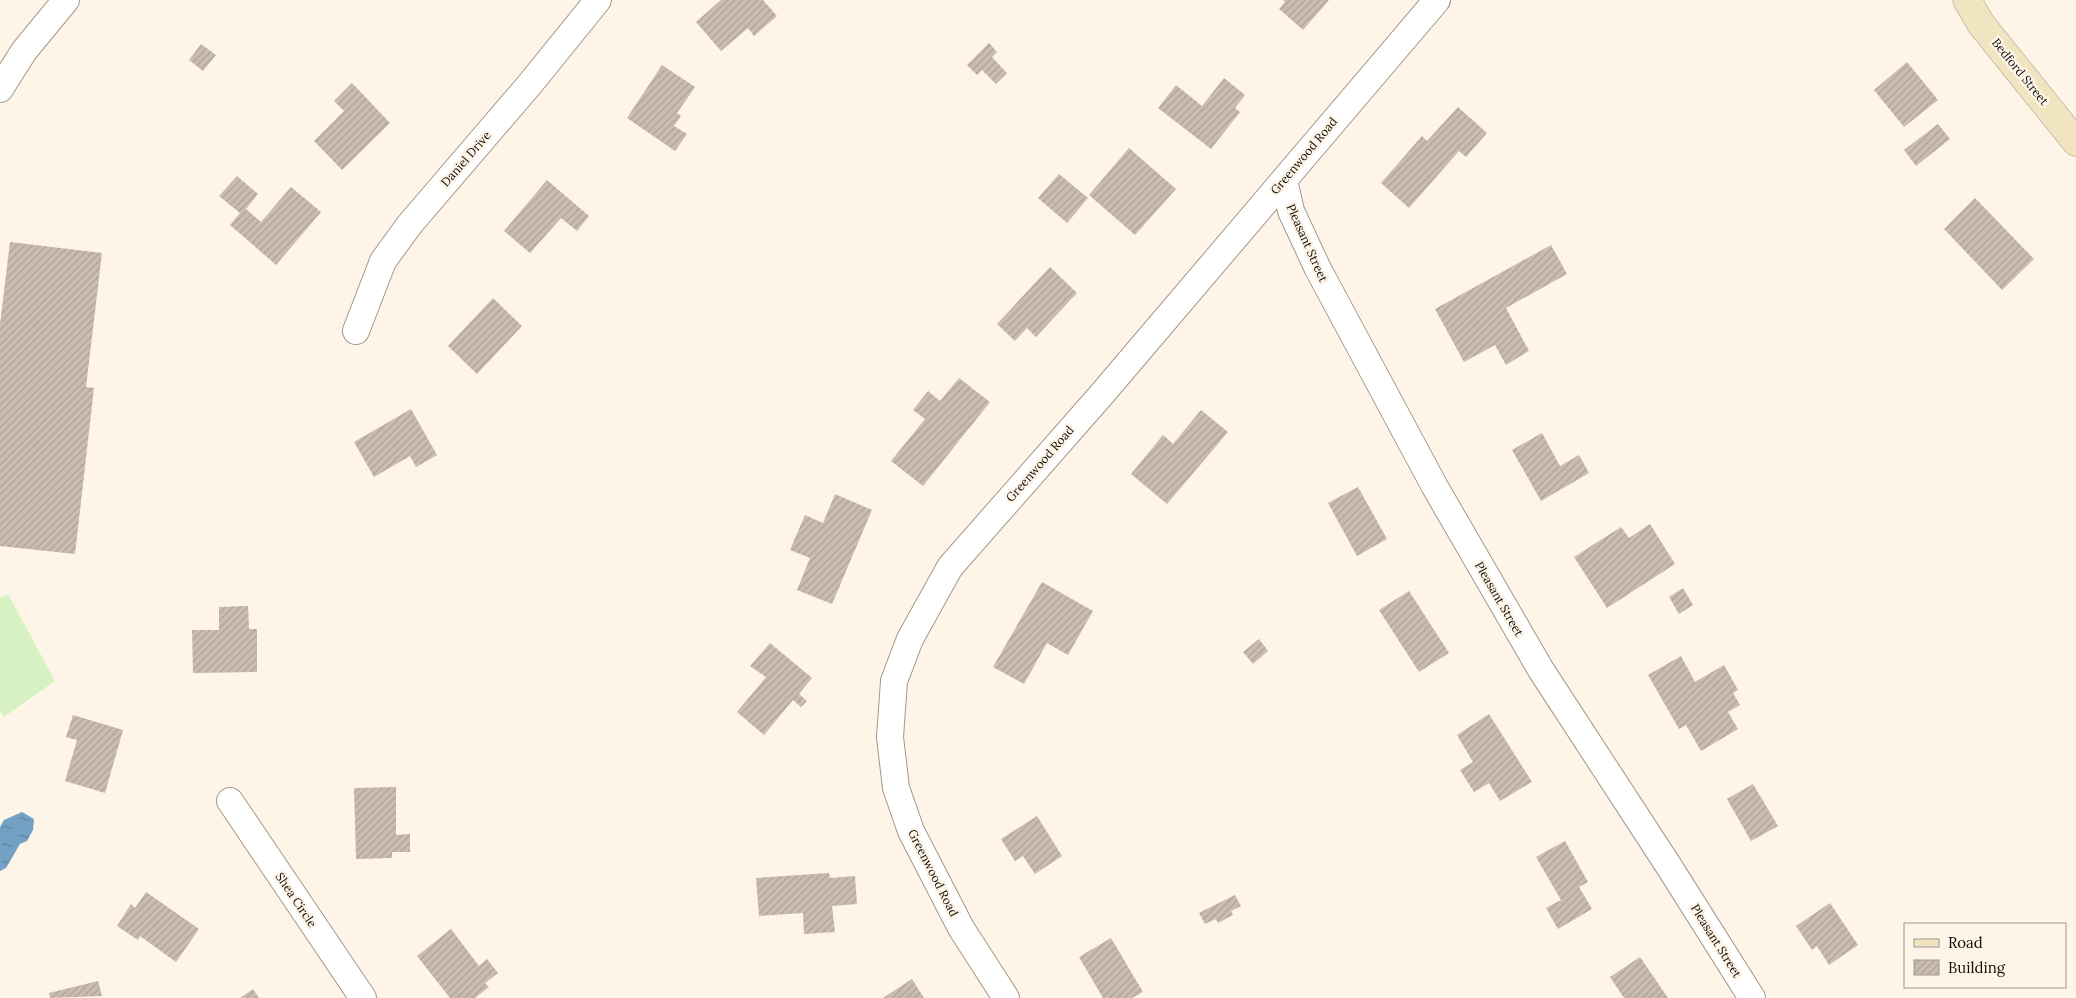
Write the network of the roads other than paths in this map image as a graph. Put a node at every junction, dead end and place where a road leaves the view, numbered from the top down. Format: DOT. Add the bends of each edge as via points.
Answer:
graph roads {
  1 [pos="66,0"];
  2 [pos="598,0"];
  3 [pos="1437,0"];
  4 [pos="1967,0"];
  5 [pos="0,89"];
  6 [pos="2076,142"];
  7 [pos="1284,180"];
  8 [pos="356,331"];
  9 [pos="230,801"];
  10 [pos="363,998"];
  11 [pos="1006,998"];
  12 [pos="1752,998"];
  1 -- 5 [label="street" via="24,51"];
  2 -- 8 [label="street, Daniel Drive" via="410,224 383,261"];
  3 -- 7 [label="street, Greenwood Road"];
  4 -- 6 [label="main road, Bedford Street" via="1981,24"];
  7 -- 11 [label="street, Greenwood Road" via="950,567 910,639 894,681 890,737 896,788 911,831 960,928"];
  7 -- 12 [label="street, Pleasant Street" via="1291,211 1318,269 1435,486 1541,670"];
  9 -- 10 [label="street, Shea Circle"];
}
